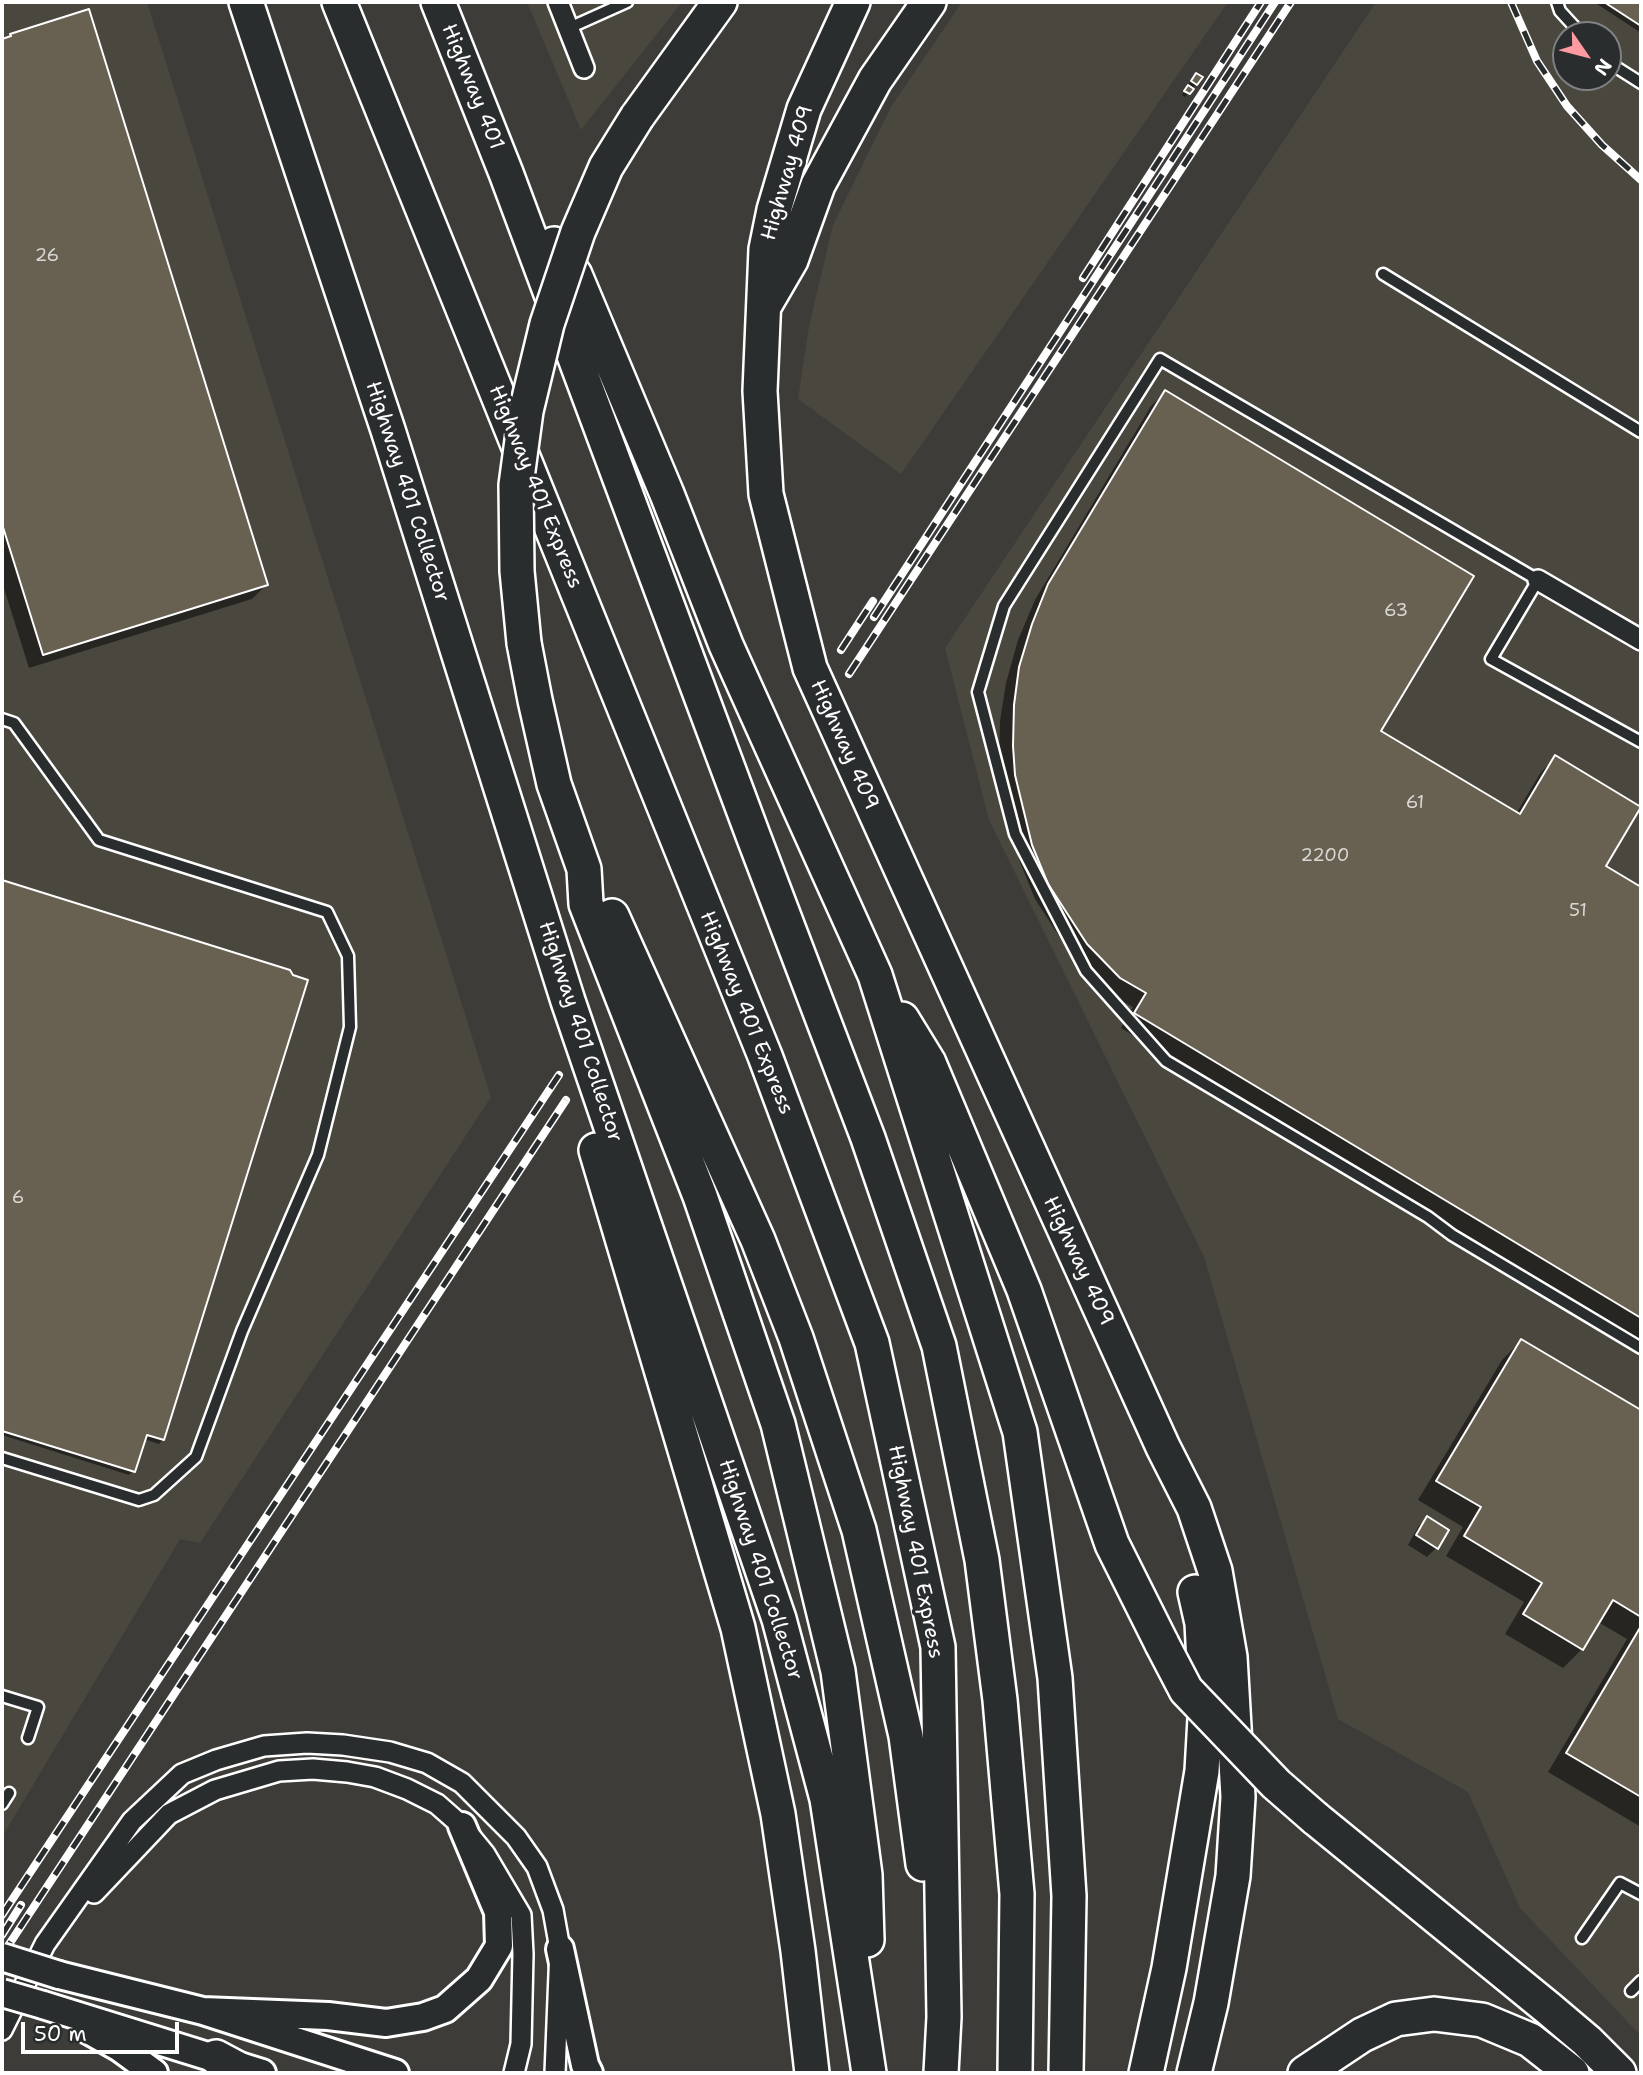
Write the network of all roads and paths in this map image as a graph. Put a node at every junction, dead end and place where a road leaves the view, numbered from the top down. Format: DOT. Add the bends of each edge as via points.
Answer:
graph roads {
  1 [pos="246,2"];
  2 [pos="339,2"];
  3 [pos="438,2"];
  4 [pos="558,2"];
  5 [pos="626,2"];
  6 [pos="720,2"];
  7 [pos="853,2"];
  8 [pos="929,2"];
  9 [pos="1557,2"];
  10 [pos="1569,21"];
  11 [pos="569,28"];
  12 [pos="584,68"];
  13 [pos="1622,71"];
  14 [pos="1641,83"];
  15 [pos="506,173"];
  16 [pos="1383,274"];
  17 [pos="762,308"];
  18 [pos="1641,432"];
  19 [pos="1538,580"];
  20 [pos="1641,640"];
  21 [pos="2,719"];
  22 [pos="1641,741"];
  23 [pos="584,869"];
  24 [pos="875,975"];
  25 [pos="592,1072"];
  26 [pos="1641,1348"];
  27 [pos="1163,1447"];
  28 [pos="2,1458"];
  29 [pos="2,1696"];
  30 [pos="28,1738"];
  31 [pos="9,1793"];
  32 [pos="2,1804"];
  33 [pos="462,1826"];
  34 [pos="1641,1894"];
  35 [pos="1582,1938"];
  36 [pos="45,1944"];
  37 [pos="560,1949"];
  38 [pos="2,1957"];
  39 [pos="1641,1981"];
  40 [pos="1631,1991"];
  41 [pos="2,1993"];
  42 [pos="43,2005"];
  43 [pos="203,2011"];
  44 [pos="944,2017"];
  45 [pos="2,2030"];
  46 [pos="216,2057"];
  47 [pos="154,2073"];
  48 [pos="246,2073"];
  49 [pos="262,2073"];
  50 [pos="395,2073"];
  51 [pos="513,2073"];
  52 [pos="555,2073"];
  53 [pos="589,2073"];
  54 [pos="812,2073"];
  55 [pos="870,2073"];
  56 [pos="941,2073"];
  57 [pos="1015,2073"];
  58 [pos="1066,2073"];
  59 [pos="1146,2073"];
  60 [pos="1194,2073"];
  61 [pos="1305,2073"];
  62 [pos="1572,2073"];
  63 [pos="1619,2073"];
  1 -- 25 [label="highway, Highway 401 Collector"];
  2 -- 44 [label="highway, Highway 401 Express" via="765,1056 872,1343 938,1647"];
  3 -- 15 [label="highway, Highway 401"];
  4 -- 11 [label="street"];
  5 -- 11 [label="lane"];
  6 -- 23 [label="highway, bridge" via="606,167 547,324 526,411 516,485 524,643 555,784"];
  7 -- 17 [label="highway, Highway 409" via="804,109 769,236"];
  8 -- 17 [label="highway" via="875,80 818,185 791,260"];
  9 -- 10 [label="lane"];
  11 -- 12 [label="street"];
  13 -- 14 [label="lane"];
  15 -- 24 [label="highway" via="575,275 726,645"];
  15 -- 57 [label="highway" via="868,1139 939,1346 982,1560 1000,1699 1017,1894"];
  16 -- 18 [label="lane"];
  17 -- 27 [label="highway, Highway 409" via="760,391 766,494 810,668"];
  19 -- 20 [label="street"];
  19 -- 22 [label="lane" via="1491,659"];
  19 -- 26 [label="lane" via="1160,359 1004,606 978,692 1015,834 1086,971 1166,1061"];
  21 -- 28 [label="lane" via="14,723 99,840 327,912 348,956 350,1027 318,1155 242,1331 195,1457 154,1495 139,1500"];
  23 -- 44 [label="highway" via="602,894 758,1240 796,1338 859,1530 906,1736"];
  23 -- 55 [label="highway" via="586,904 700,1196 778,1424 838,1671 865,1875"];
  24 -- 58 [label="highway" via="1020,1432 1055,1678 1069,1896"];
  24 -- 63 [label="highway, bridge" via="929,1063 1024,1290 1112,1544 1186,1690 1276,1784 1558,2016"];
  25 -- 54 [label="highway" via="589,1126 738,1628 778,1814"];
  25 -- 55 [label="highway, Highway 401 Collector" via="779,1619 827,1798"];
  27 -- 59 [label="highway" via="1202,1622 1206,1701 1200,1784"];
  27 -- 60 [label="highway" via="1194,1508 1215,1571 1230,1657 1238,1797 1233,1876"];
  29 -- 30 [label="lane" via="38,1707"];
  31 -- 32 [label="lane"];
  33 -- 36 [label="street" via="437,1804 375,1777 324,1770 279,1771 215,1790 169,1814"];
  33 -- 43 [label="main road" via="498,1912 499,1946 479,1979 445,2009 386,2024"];
  33 -- 51 [label="street" via="485,1854 521,1915 521,2044"];
  34 -- 35 [label="lane" via="1620,1883"];
  36 -- 37 [label="street" via="132,1821 181,1774 264,1746 307,1744 390,1752 426,1763 462,1783 516,1837 537,1867 553,1910"];
  36 -- 45 [label="street"];
  37 -- 52 [label="street"];
  37 -- 53 [label="main road"];
  38 -- 43 [label="main road, bridge"];
  39 -- 40 [label="lane"];
  41 -- 42 [label="main road, bridge"];
  42 -- 46 [label="main road"];
  42 -- 47 [label="main road" via="120,2048"];
  43 -- 50 [label="main road"];
  44 -- 56 [label="highway, Highway 401 Express"];
  46 -- 48 [label="highway"];
  46 -- 49 [label="main road"];
  61 -- 62 [label="highway" via="1362,2035 1396,2020 1434,2014 1482,2020 1530,2040"];
}
